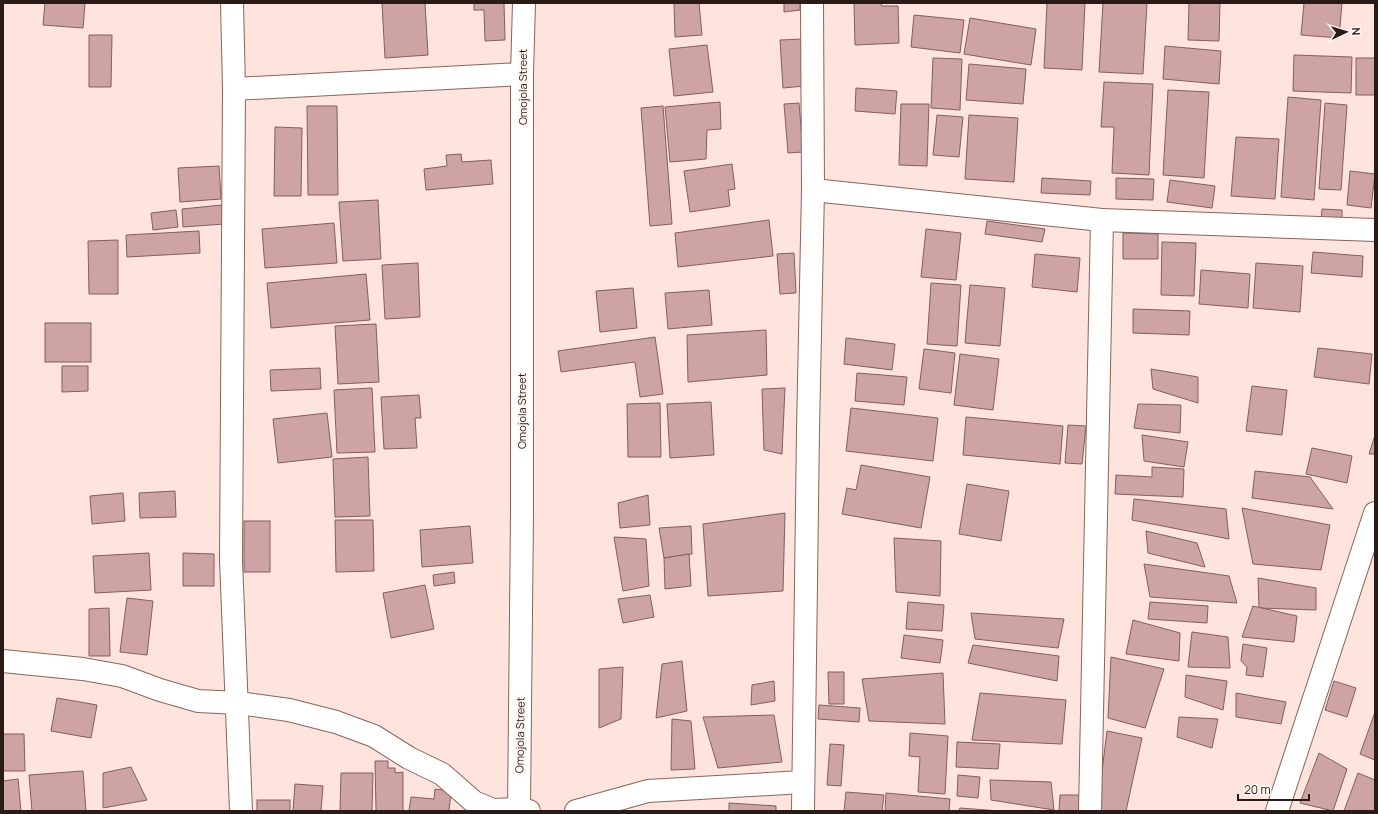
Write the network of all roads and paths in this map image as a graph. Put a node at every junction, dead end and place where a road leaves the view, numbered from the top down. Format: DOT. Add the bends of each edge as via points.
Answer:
graph roads {
  1 [pos="232,3"];
  2 [pos="524,3"];
  3 [pos="812,3"];
  4 [pos="522,74"];
  5 [pos="234,89"];
  6 [pos="813,190"];
  7 [pos="1102,220"];
  8 [pos="1375,230"];
  9 [pos="1375,513"];
  10 [pos="3,661"];
  11 [pos="238,703"];
  12 [pos="804,782"];
  13 [pos="524,810"];
  14 [pos="241,811"];
  15 [pos="576,811"];
  16 [pos="803,811"];
  17 [pos="1090,811"];
  18 [pos="1277,811"];
  1 -- 5 [label="street"];
  2 -- 4 [label="street, Omojola Street"];
  3 -- 6 [label="street"];
  4 -- 5 [label="street"];
  4 -- 13 [label="street, Omojola Street"];
  5 -- 11 [label="street" via="231,560"];
  6 -- 7 [label="street"];
  6 -- 12 [label="street"];
  7 -- 8 [label="street"];
  7 -- 17 [label="street"];
  9 -- 18 [label="street"];
  10 -- 11 [label="street" via="114,674 198,702"];
  11 -- 13 [label="street" via="290,710 336,722 374,736 409,758 442,774 474,802 493,810"];
  11 -- 14 [label="street"];
  12 -- 15 [label="street" via="648,790"];
  12 -- 16 [label="street"];
}
